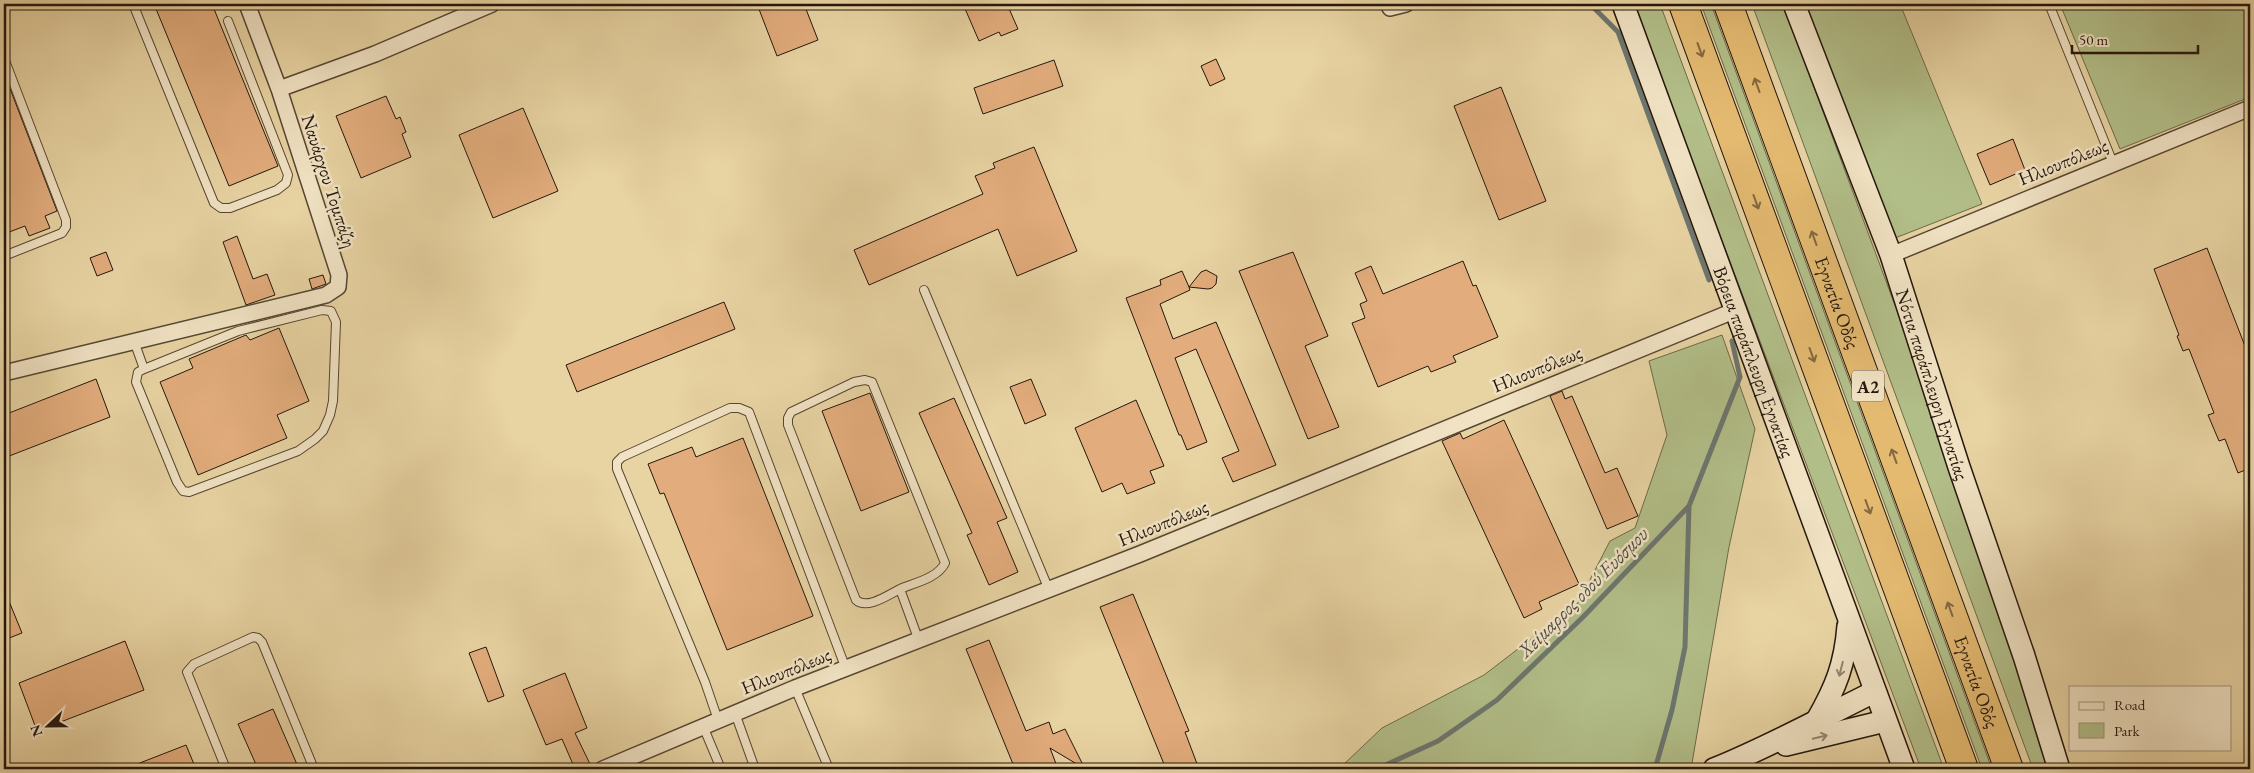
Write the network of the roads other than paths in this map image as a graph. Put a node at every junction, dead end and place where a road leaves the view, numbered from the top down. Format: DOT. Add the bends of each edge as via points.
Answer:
graph roads {
  1 [pos="133,4"];
  2 [pos="247,4"];
  3 [pos="492,4"];
  4 [pos="1406,4"];
  5 [pos="1622,4"];
  6 [pos="1683,4"];
  7 [pos="1728,4"];
  8 [pos="1794,4"];
  9 [pos="2049,4"];
  10 [pos="1390,8"];
  11 [pos="228,21"];
  12 [pos="4,58"];
  13 [pos="279,89"];
  14 [pos="2250,108"];
  15 [pos="2113,163"];
  16 [pos="1891,255"];
  17 [pos="4,256"];
  18 [pos="924,290"];
  19 [pos="1736,310"];
  20 [pos="134,341"];
  21 [pos="144,369"];
  22 [pos="4,373"];
  23 [pos="900,589"];
  24 [pos="1049,590"];
  25 [pos="1848,621"];
  26 [pos="919,641"];
  27 [pos="846,669"];
  28 [pos="795,688"];
  29 [pos="1874,692"];
  30 [pos="735,713"];
  31 [pos="718,720"];
  32 [pos="1817,720"];
  33 [pos="1886,721"];
  34 [pos="703,726"];
  35 [pos="1756,752"];
  36 [pos="226,769"];
  37 [pos="314,769"];
  38 [pos="603,769"];
  39 [pos="721,769"];
  40 [pos="756,769"];
  41 [pos="829,769"];
  42 [pos="1714,769"];
  43 [pos="1904,769"];
  44 [pos="1964,769"];
  45 [pos="2009,769"];
  46 [pos="2059,769"];
  1 -- 11 [label="lane" via="214,203 222,208 277,190 286,183 288,175"];
  2 -- 13 [label="street, Ναυάρχου Τομπάζη"];
  3 -- 13 [label="street" via="375,54"];
  4 -- 10 [label="street"];
  5 -- 19 [label="street, Βόρεια παράπλευρη Εγνατίας"];
  6 -- 44 [label="highway, Α2, one-way"];
  45 -- 7 [label="highway, Εγνατία Οδός / Α2, one-way"];
  8 -- 16 [label="street, Νότια παράπλευρη Εγνατίας"];
  9 -- 15 [label="lane"];
  12 -- 17 [label="lane" via="66,220 62,233"];
  13 -- 20 [label="street, Ναυάρχου Τομπάζη" via="339,275 338,286 326,295"];
  14 -- 15 [label="street, Ηλιουπόλεως"];
  15 -- 16 [label="street, Ηλιουπόλεως"];
  16 -- 46 [label="street, Νότια παράπλευρη Εγνατίας"];
  18 -- 24 [label="lane"];
  19 -- 24 [label="street, Ηλιουπόλεως"];
  19 -- 25 [label="street, Βόρεια παράπλευρη Εγνατίας"];
  20 -- 21 [label="lane"];
  20 -- 22 [label="street"];
  21 -- 21 [label="lane" via="238,330 322,310 331,311 336,322 333,400 323,430 298,451 189,492 177,482 136,382 138,372"];
  23 -- 23 [label="lane" via="866,604 856,600 788,424 791,412 854,382 872,382 945,563 935,574"];
  23 -- 26 [label="lane"];
  24 -- 26 [label="street, Ηλιουπόλεως"];
  25 -- 29 [label="street, Βόρεια παράπλευρη Εγνατίας"];
  25 -- 32 [label="street, one-way" via="1842,670"];
  26 -- 27 [label="street, Ηλιουπόλεως"];
  27 -- 28 [label="street, Ηλιουπόλεως"];
  27 -- 31 [label="lane" via="749,412 730,408 617,462 617,469"];
  28 -- 30 [label="street, Ηλιουπόλεως"];
  28 -- 41 [label="lane"];
  29 -- 32 [label="street"];
  29 -- 33 [label="street, Βόρεια παράπλευρη Εγνατίας"];
  30 -- 31 [label="street, Ηλιουπόλεως"];
  30 -- 40 [label="lane"];
  31 -- 34 [label="street, Ηλιουπόλεως"];
  32 -- 35 [label="street"];
  35 -- 33 [label="street, one-way"];
  33 -- 43 [label="street, Βόρεια παράπλευρη Εγνατίας"];
  34 -- 38 [label="street, Ηλιουπόλεως"];
  34 -- 39 [label="lane"];
  35 -- 42 [label="street"];
  36 -- 37 [label="lane" via="187,672 194,664 253,637 262,642"];
}
